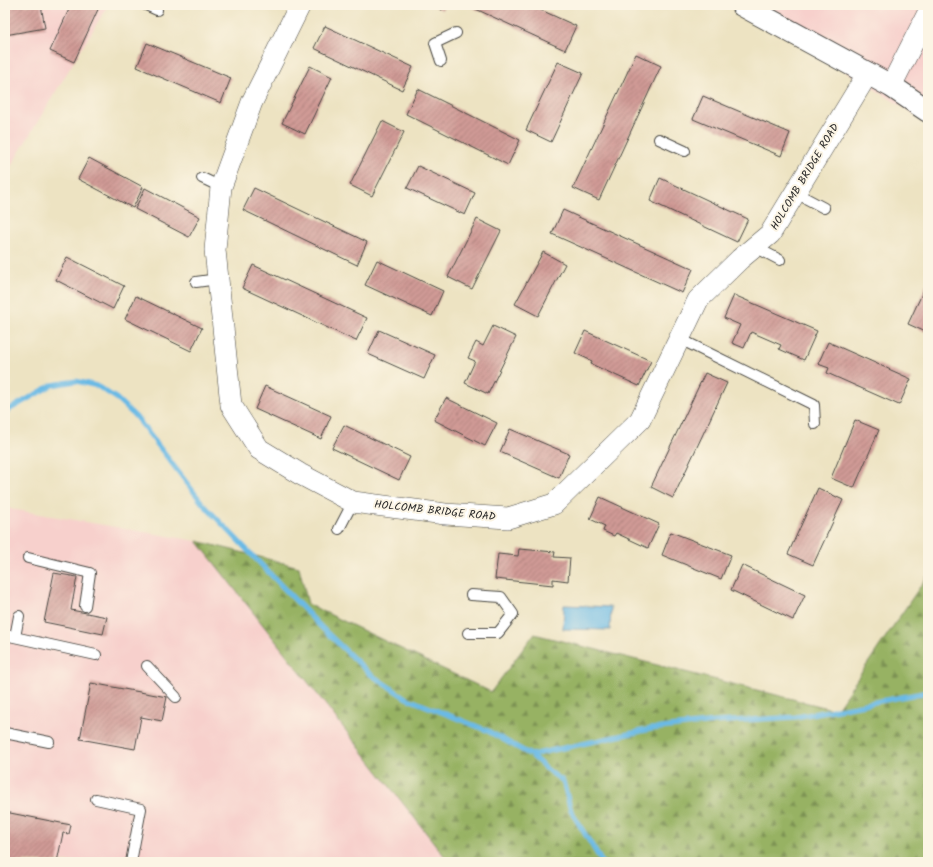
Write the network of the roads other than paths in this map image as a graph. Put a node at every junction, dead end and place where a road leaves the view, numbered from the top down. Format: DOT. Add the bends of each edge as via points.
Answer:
graph roads {
  1 [pos="146,5"];
  2 [pos="300,5"];
  3 [pos="742,5"];
  4 [pos="157,10"];
  5 [pos="928,13"];
  6 [pos="456,33"];
  7 [pos="441,61"];
  8 [pos="868,74"];
  9 [pos="891,86"];
  10 [pos="928,111"];
  11 [pos="659,139"];
  12 [pos="685,151"];
  13 [pos="202,178"];
  14 [pos="221,187"];
  15 [pos="796,192"];
  16 [pos="824,208"];
  17 [pos="755,247"];
  18 [pos="780,260"];
  19 [pos="218,279"];
  20 [pos="196,282"];
  21 [pos="680,338"];
  22 [pos="815,424"];
  23 [pos="353,502"];
  24 [pos="339,529"];
  25 [pos="28,558"];
  26 [pos="471,595"];
  27 [pos="85,606"];
  28 [pos="19,616"];
  29 [pos="468,633"];
  30 [pos="5,635"];
  31 [pos="15,637"];
  32 [pos="96,655"];
  33 [pos="147,666"];
  34 [pos="176,697"];
  35 [pos="5,733"];
  36 [pos="49,742"];
  37 [pos="96,799"];
  38 [pos="131,862"];
  1 -- 4 [label="lane"];
  2 -- 14 [label="street, HOLCOMB BRIDGE ROAD" via="252,102"];
  3 -- 8 [label="main road"];
  5 -- 9 [label="street"];
  6 -- 7 [label="lane" via="435,43"];
  8 -- 9 [label="main road"];
  8 -- 15 [label="street, HOLCOMB BRIDGE ROAD"];
  9 -- 10 [label="main road"];
  11 -- 12 [label="lane"];
  13 -- 14 [label="lane"];
  14 -- 19 [label="street, HOLCOMB BRIDGE ROAD" via="215,250"];
  15 -- 16 [label="lane"];
  15 -- 17 [label="street, HOLCOMB BRIDGE ROAD" via="770,234"];
  17 -- 18 [label="lane"];
  17 -- 21 [label="street, HOLCOMB BRIDGE ROAD" via="698,300"];
  19 -- 20 [label="lane"];
  19 -- 23 [label="street, HOLCOMB BRIDGE ROAD" via="231,405 259,449"];
  21 -- 22 [label="lane" via="814,405"];
  21 -- 23 [label="street, HOLCOMB BRIDGE ROAD" via="640,420 554,504 508,518 445,514"];
  23 -- 24 [label="lane"];
  25 -- 27 [label="lane" via="90,574"];
  26 -- 29 [label="lane" via="501,597 513,614 498,633"];
  28 -- 31 [label="lane"];
  30 -- 31 [label="lane"];
  31 -- 32 [label="lane"];
  33 -- 34 [label="lane"];
  35 -- 36 [label="lane"];
  37 -- 38 [label="lane" via="141,809"];
}
